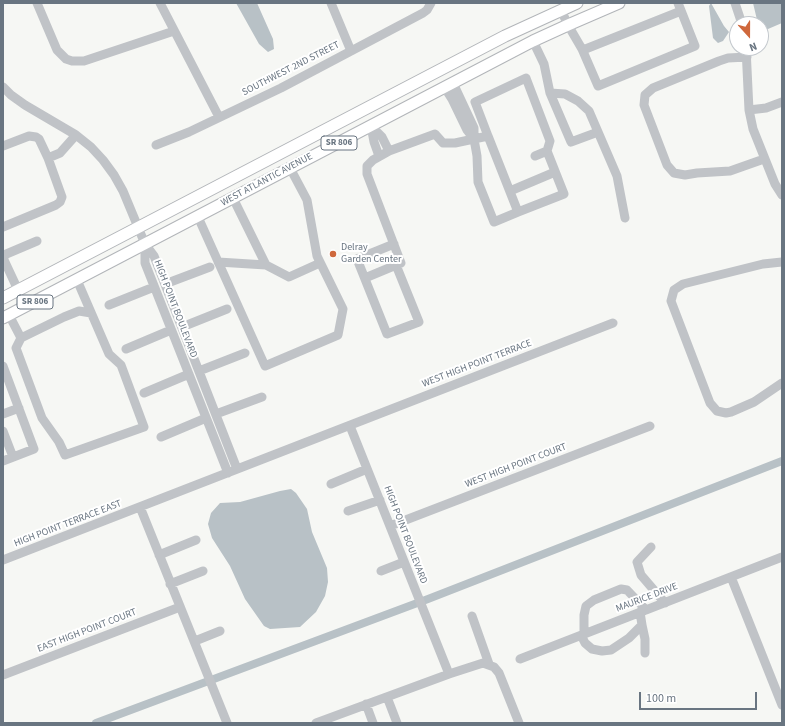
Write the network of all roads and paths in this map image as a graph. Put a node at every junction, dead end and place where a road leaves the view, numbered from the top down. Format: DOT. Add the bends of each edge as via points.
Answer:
graph roads {
  1 [pos="37,3"];
  2 [pos="160,3"];
  3 [pos="331,3"];
  4 [pos="431,3"];
  5 [pos="577,3"];
  6 [pos="619,3"];
  7 [pos="735,3"];
  8 [pos="680,7"];
  9 [pos="561,10"];
  10 [pos="739,16"];
  11 [pos="568,25"];
  12 [pos="174,31"];
  13 [pos="533,41"];
  14 [pos="583,50"];
  15 [pos="351,51"];
  16 [pos="734,56"];
  17 [pos="746,56"];
  18 [pos="449,85"];
  19 [pos="3,87"];
  20 [pos="550,93"];
  21 [pos="782,102"];
  22 [pos="363,110"];
  23 [pos="749,110"];
  24 [pos="219,117"];
  25 [pos="371,126"];
  26 [pos="598,132"];
  27 [pos="76,135"];
  28 [pos="488,136"];
  29 [pos="474,139"];
  30 [pos="156,145"];
  31 [pos="3,146"];
  32 [pos="389,151"];
  33 [pos="547,151"];
  34 [pos="379,156"];
  35 [pos="535,156"];
  36 [pos="48,158"];
  37 [pos="764,159"];
  38 [pos="290,168"];
  39 [pos="556,172"];
  40 [pos="510,191"];
  41 [pos="782,195"];
  42 [pos="233,198"];
  43 [pos="518,212"];
  44 [pos="198,217"];
  45 [pos="625,218"];
  46 [pos="3,227"];
  47 [pos="138,228"];
  48 [pos="38,241"];
  49 [pos="145,244"];
  50 [pos="394,244"];
  51 [pos="782,262"];
  52 [pos="320,263"];
  53 [pos="214,265"];
  54 [pos="266,265"];
  55 [pos="396,265"];
  56 [pos="365,278"];
  57 [pos="77,280"];
  58 [pos="165,284"];
  59 [pos="154,287"];
  60 [pos="18,290"];
  61 [pos="3,298"];
  62 [pos="109,305"];
  63 [pos="227,309"];
  64 [pos="91,314"];
  65 [pos="6,317"];
  66 [pos="613,323"];
  67 [pos="182,327"];
  68 [pos="171,330"];
  69 [pos="22,338"];
  70 [pos="126,349"];
  71 [pos="245,353"];
  72 [pos="3,366"];
  73 [pos="199,371"];
  74 [pos="189,374"];
  75 [pos="782,383"];
  76 [pos="144,393"];
  77 [pos="262,397"];
  78 [pos="19,408"];
  79 [pos="3,414"];
  80 [pos="216,414"];
  81 [pos="206,418"];
  82 [pos="350,426"];
  83 [pos="650,426"];
  84 [pos="3,431"];
  85 [pos="161,437"];
  86 [pos="13,457"];
  87 [pos="3,461"];
  88 [pos="367,469"];
  89 [pos="233,471"];
  90 [pos="331,484"];
  91 [pos="380,500"];
  92 [pos="140,507"];
  93 [pos="348,511"];
  94 [pos="390,526"];
  95 [pos="196,540"];
  96 [pos="651,547"];
  97 [pos="159,555"];
  98 [pos="782,557"];
  99 [pos="3,560"];
  100 [pos="404,562"];
  101 [pos="203,571"];
  102 [pos="381,571"];
  103 [pos="731,577"];
  104 [pos="170,584"];
  105 [pos="665,603"];
  106 [pos="180,607"];
  107 [pos="643,611"];
  108 [pos="472,616"];
  109 [pos="642,625"];
  110 [pos="220,631"];
  111 [pos="582,635"];
  112 [pos="194,641"];
  113 [pos="645,653"];
  114 [pos="520,658"];
  115 [pos="486,664"];
  116 [pos="449,674"];
  117 [pos="3,675"];
  118 [pos="388,697"];
  119 [pos="366,704"];
  120 [pos="782,705"];
  121 [pos="228,723"];
  122 [pos="316,723"];
  123 [pos="373,723"];
  124 [pos="397,723"];
  125 [pos="519,723"];
  1 -- 12 [label="street" via="57,50 66,58 78,62"];
  2 -- 12 [label="street"];
  3 -- 15 [label="street"];
  4 -- 15 [label="street, SOUTHWEST 2ND STREET" via="423,13"];
  5 -- 9 [label="main road, WEST ATLANTIC AVENUE / SR 806"];
  6 -- 11 [label="main road, WEST ATLANTIC AVENUE / SR 806"];
  7 -- 10 [label="street"];
  8 -- 14 [label="street"];
  8 -- 14 [label="street" via="695,46 598,86"];
  9 -- 11 [label="street"];
  9 -- 22 [label="main road, WEST ATLANTIC AVENUE / SR 806" via="505,36"];
  11 -- 13 [label="main road, WEST ATLANTIC AVENUE / SR 806"];
  11 -- 14 [label="street"];
  12 -- 24 [label="street"];
  13 -- 18 [label="main road, WEST ATLANTIC AVENUE / SR 806"];
  13 -- 20 [label="street" via="544,64"];
  15 -- 24 [label="street, SOUTHWEST 2ND STREET"];
  16 -- 37 [label="street" via="653,88 645,95 644,105 670,170 679,175 730,171"];
  17 -- 23 [label="street"];
  18 -- 25 [label="main road, WEST ATLANTIC AVENUE / SR 806"];
  18 -- 29 [label="street" via="452,99"];
  19 -- 27 [label="street" via="25,105"];
  20 -- 26 [label="street" via="565,94 578,101 590,111"];
  20 -- 26 [label="street" via="571,142"];
  21 -- 23 [label="street" via="766,108"];
  22 -- 25 [label="main road"];
  22 -- 47 [label="main road, WEST ATLANTIC AVENUE / SR 806"];
  23 -- 37 [label="street"];
  24 -- 30 [label="street, SOUTHWEST 2ND STREET"];
  25 -- 32 [label="street" via="382,137"];
  25 -- 34 [label="street"];
  25 -- 38 [label="main road, WEST ATLANTIC AVENUE / SR 806"];
  26 -- 45 [label="street" via="617,176"];
  27 -- 36 [label="street" via="60,153"];
  27 -- 47 [label="street" via="91,147 114,175"];
  28 -- 29 [label="street"];
  28 -- 33 [label="street" via="475,102 526,78 550,141"];
  28 -- 40 [label="street"];
  29 -- 32 [label="street" via="443,143 435,134"];
  29 -- 43 [label="street" via="478,182 494,222"];
  31 -- 36 [label="street" via="33,136 41,142"];
  32 -- 34 [label="street"];
  33 -- 35 [label="street"];
  33 -- 39 [label="street"];
  34 -- 50 [label="street" via="370,162 366,170"];
  36 -- 46 [label="street" via="62,194 60,202"];
  37 -- 41 [label="street"];
  38 -- 42 [label="main road, WEST ATLANTIC AVENUE / SR 806"];
  38 -- 52 [label="street" via="307,200"];
  39 -- 40 [label="street"];
  39 -- 43 [label="street" via="564,194"];
  40 -- 43 [label="street"];
  42 -- 44 [label="main road, WEST ATLANTIC AVENUE / SR 806"];
  42 -- 54 [label="street"];
  44 -- 49 [label="main road, WEST ATLANTIC AVENUE / SR 806"];
  44 -- 53 [label="street"];
  47 -- 49 [label="street"];
  47 -- 60 [label="main road, WEST ATLANTIC AVENUE / SR 806"];
  48 -- 60 [label="street" via="4,255"];
  49 -- 57 [label="main road, WEST ATLANTIC AVENUE / SR 806"];
  49 -- 58 [label="street, HIGH POINT BOULEVARD" via="154,256"];
  49 -- 59 [label="street, HIGH POINT BOULEVARD" via="145,263"];
  50 -- 55 [label="street" via="401,263"];
  50 -- 56 [label="street" via="357,259"];
  51 -- 75 [label="street" via="763,264 678,287 671,295 672,306 710,403 717,411 726,413 754,402"];
  52 -- 53 [label="street" via="343,308 338,335 265,366"];
  52 -- 54 [label="street" via="289,277"];
  53 -- 54 [label="street"];
  53 -- 58 [label="street"];
  55 -- 56 [label="street"];
  55 -- 56 [label="street" via="419,322 388,334"];
  57 -- 64 [label="street"];
  57 -- 65 [label="main road, WEST ATLANTIC AVENUE / SR 806"];
  58 -- 67 [label="street, HIGH POINT BOULEVARD"];
  59 -- 62 [label="street"];
  59 -- 68 [label="street, HIGH POINT BOULEVARD"];
  60 -- 61 [label="main road, WEST ATLANTIC AVENUE / SR 806"];
  63 -- 67 [label="street"];
  64 -- 69 [label="street" via="79,312 64,317"];
  64 -- 69 [label="street" via="109,354 121,365 144,427 65,455 42,418 16,348"];
  65 -- 69 [label="street"];
  66 -- 82 [label="street, WEST HIGH POINT TERRACE"];
  67 -- 73 [label="street, HIGH POINT BOULEVARD"];
  68 -- 70 [label="street"];
  68 -- 74 [label="street, HIGH POINT BOULEVARD"];
  71 -- 73 [label="street"];
  72 -- 78 [label="street"];
  73 -- 80 [label="street, HIGH POINT BOULEVARD"];
  74 -- 76 [label="street"];
  74 -- 81 [label="street, HIGH POINT BOULEVARD"];
  77 -- 80 [label="street"];
  78 -- 79 [label="street"];
  78 -- 86 [label="street" via="34,449"];
  80 -- 89 [label="street, HIGH POINT BOULEVARD"];
  81 -- 85 [label="street"];
  81 -- 89 [label="street, HIGH POINT BOULEVARD"];
  82 -- 88 [label="street, HIGH POINT BOULEVARD"];
  82 -- 89 [label="street"];
  83 -- 94 [label="street, WEST HIGH POINT COURT"];
  84 -- 86 [label="street"];
  86 -- 87 [label="street"];
  88 -- 90 [label="street"];
  88 -- 91 [label="street, HIGH POINT BOULEVARD"];
  89 -- 92 [label="street"];
  91 -- 93 [label="street"];
  91 -- 94 [label="street, HIGH POINT BOULEVARD"];
  92 -- 97 [label="street"];
  92 -- 99 [label="street, HIGH POINT TERRACE EAST"];
  94 -- 100 [label="street, HIGH POINT BOULEVARD"];
  95 -- 97 [label="street"];
  96 -- 105 [label="street" via="637,562 641,575"];
  97 -- 104 [label="street"];
  98 -- 103 [label="street, MAURICE DRIVE"];
  100 -- 102 [label="street"];
  100 -- 116 [label="street, HIGH POINT BOULEVARD"];
  101 -- 104 [label="street"];
  103 -- 105 [label="street, MAURICE DRIVE"];
  103 -- 120 [label="street"];
  104 -- 106 [label="street"];
  105 -- 107 [label="street, MAURICE DRIVE"];
  106 -- 112 [label="street"];
  106 -- 117 [label="street, EAST HIGH POINT COURT"];
  107 -- 109 [label="street"];
  107 -- 111 [label="street, MAURICE DRIVE"];
  107 -- 111 [label="street" via="627,590 622,589 594,600 586,606"];
  108 -- 115 [label="street"];
  109 -- 111 [label="street" via="630,638 611,650 592,649 585,643"];
  109 -- 113 [label="street"];
  110 -- 112 [label="street"];
  111 -- 114 [label="street, MAURICE DRIVE"];
  112 -- 121 [label="street"];
  115 -- 116 [label="street"];
  115 -- 125 [label="street" via="494,667 499,673"];
  116 -- 118 [label="street"];
  118 -- 119 [label="street"];
  118 -- 124 [label="street"];
  119 -- 122 [label="street"];
  119 -- 123 [label="street"];
}
